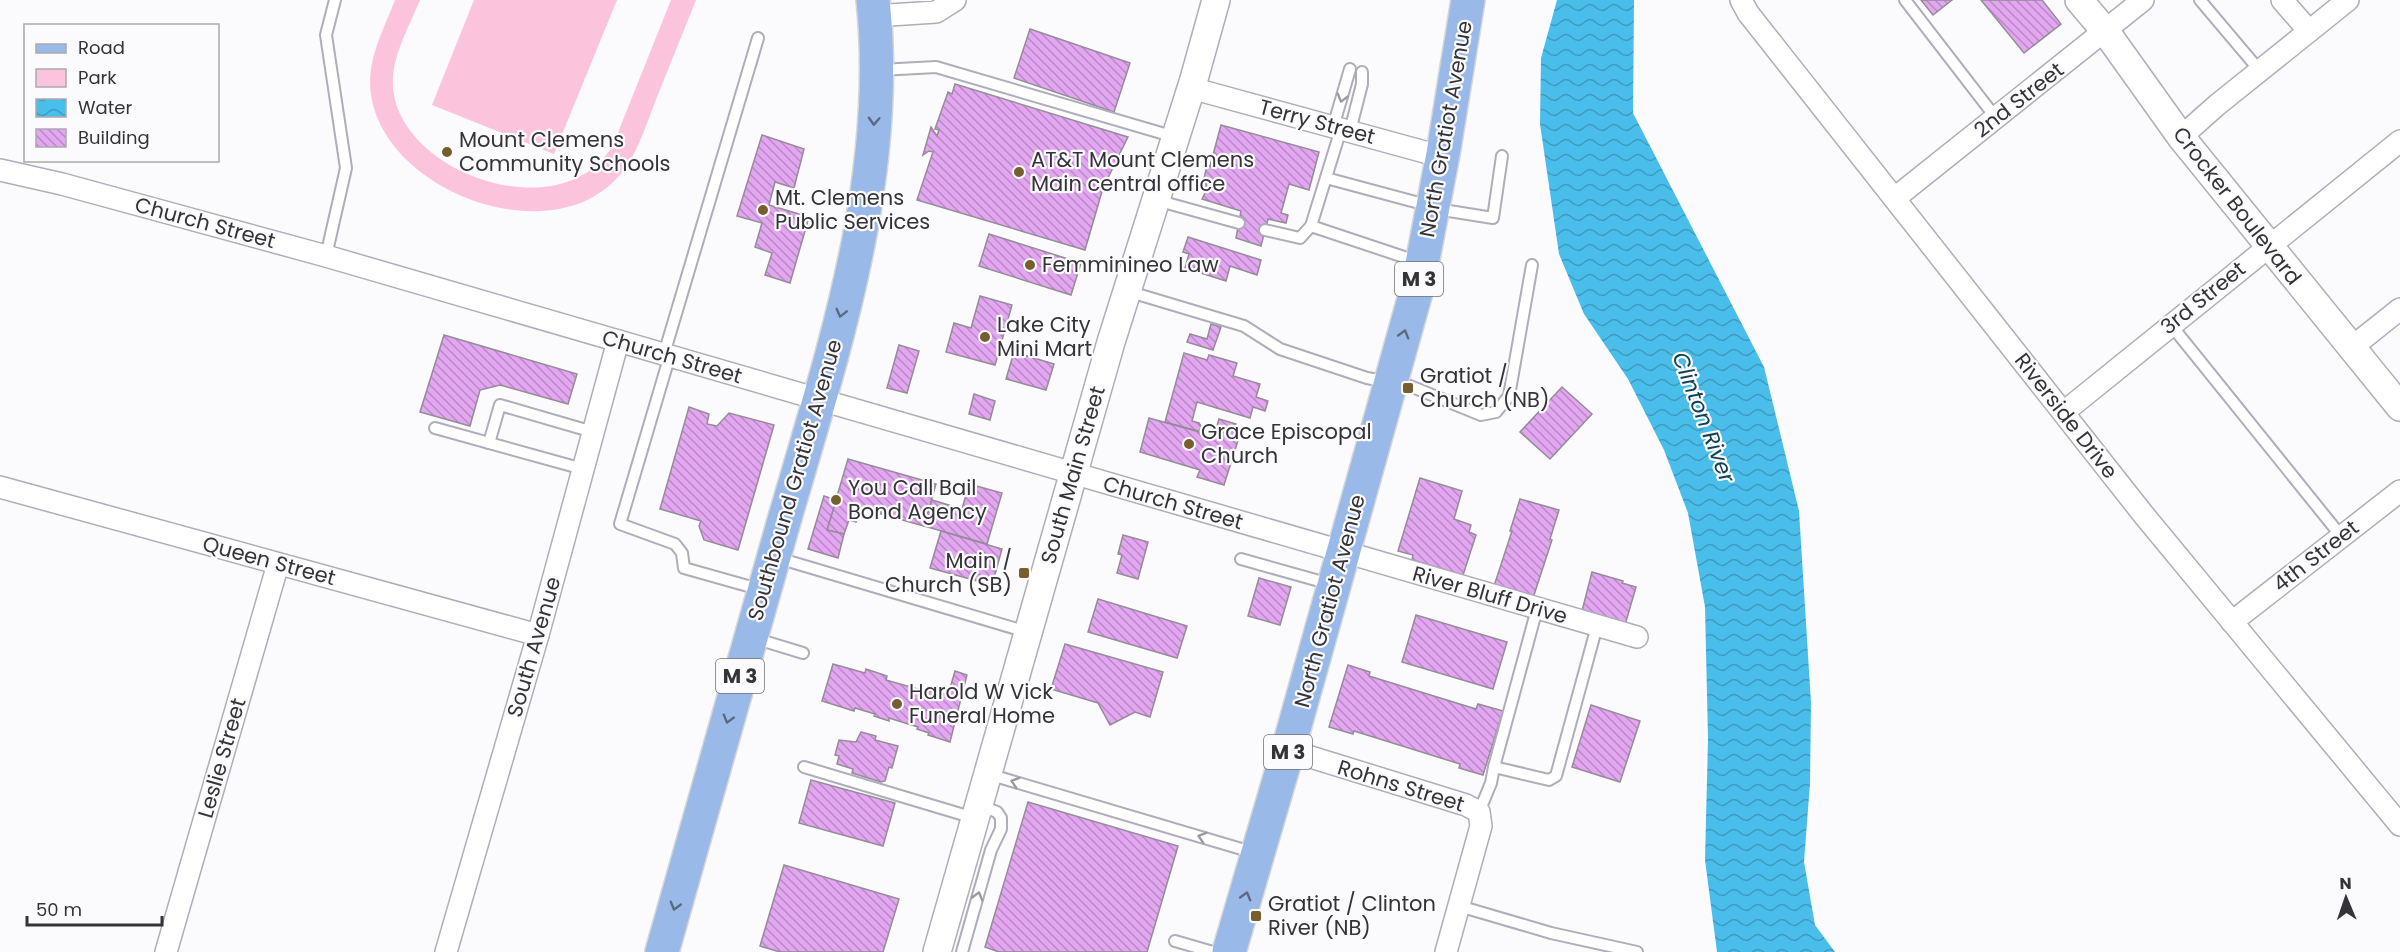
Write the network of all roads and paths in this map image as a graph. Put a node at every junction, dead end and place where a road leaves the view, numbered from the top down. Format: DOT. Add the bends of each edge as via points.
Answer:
graph roads {
  1 [pos="335,0"];
  2 [pos="1216,0"];
  3 [pos="1468,0"];
  4 [pos="1741,0"];
  5 [pos="1905,0"];
  6 [pos="2079,0"];
  7 [pos="2143,0"];
  8 [pos="2200,0"];
  9 [pos="2282,0"];
  10 [pos="2348,0"];
  11 [pos="949,4"];
  12 [pos="874,8"];
  13 [pos="2309,31"];
  14 [pos="2106,32"];
  15 [pos="758,38"];
  16 [pos="1350,69"];
  17 [pos="875,70"];
  18 [pos="2260,71"];
  19 [pos="1362,72"];
  20 [pos="1191,88"];
  21 [pos="1996,118"];
  22 [pos="1342,129"];
  23 [pos="2181,137"];
  24 [pos="1176,138"];
  25 [pos="2400,141"];
  26 [pos="1502,156"];
  27 [pos="1443,157"];
  28 [pos="0,170"];
  29 [pos="1326,178"];
  30 [pos="1895,198"];
  31 [pos="1156,200"];
  32 [pos="1433,207"];
  33 [pos="1239,223"];
  34 [pos="1311,226"];
  35 [pos="1265,230"];
  36 [pos="2267,246"];
  37 [pos="326,256"];
  38 [pos="1422,263"];
  39 [pos="1532,265"];
  40 [pos="1127,291"];
  41 [pos="2400,309"];
  42 [pos="2171,325"];
  43 [pos="618,340"];
  44 [pos="2351,348"];
  45 [pos="667,355"];
  46 [pos="1391,381"];
  47 [pos="819,400"];
  48 [pos="2400,407"];
  49 [pos="2064,412"];
  50 [pos="435,428"];
  51 [pos="593,432"];
  52 [pos="489,443"];
  53 [pos="583,470"];
  54 [pos="1073,474"];
  55 [pos="0,487"];
  56 [pos="2400,491"];
  57 [pos="2341,536"];
  58 [pos="1342,552"];
  59 [pos="774,557"];
  60 [pos="1241,559"];
  61 [pos="278,564"];
  62 [pos="1334,585"];
  63 [pos="764,591"];
  64 [pos="1537,609"];
  65 [pos="2232,622"];
  66 [pos="1597,626"];
  67 [pos="1028,632"];
  68 [pos="538,635"];
  69 [pos="751,637"];
  70 [pos="1637,637"];
  71 [pos="803,653"];
  72 [pos="1288,750"];
  73 [pos="804,767"];
  74 [pos="1494,767"];
  75 [pos="987,774"];
  76 [pos="976,812"];
  77 [pos="1479,812"];
  78 [pos="2400,825"];
  79 [pos="1258,854"];
  80 [pos="1459,906"];
  81 [pos="1175,940"];
  82 [pos="1619,950"];
  83 [pos="166,952"];
  84 [pos="446,952"];
  85 [pos="662,952"];
  86 [pos="937,952"];
  87 [pos="962,952"];
  88 [pos="1213,952"];
  89 [pos="1229,952"];
  90 [pos="1446,952"];
  91 [pos="1637,952"];
  1 -- 37 [label="lane" via="326,35 346,168"];
  2 -- 20 [label="street, South Main Street"];
  3 -- 27 [label="main road, North Gratiot Avenue / M 3"];
  4 -- 30 [label="street, Riverside Drive"];
  5 -- 21 [label="lane"];
  6 -- 14 [label="street, Crocker Boulevard"];
  7 -- 14 [label="street, 2nd Street"];
  8 -- 18 [label="lane"];
  9 -- 13 [label="street"];
  10 -- 13 [label="street"];
  11 -- 12 [label="street" via="936,12"];
  12 -- 17 [label="main road, Southbound Gratiot Avenue / M 3"];
  13 -- 18 [label="street"];
  14 -- 21 [label="street, 2nd Street"];
  14 -- 23 [label="street, Crocker Boulevard"];
  15 -- 45 [label="lane"];
  16 -- 22 [label="lane, one-way"];
  17 -- 24 [label="lane" via="936,67"];
  17 -- 47 [label="main road, Southbound Gratiot Avenue / M 3, one-way" via="872,159 865,211"];
  18 -- 23 [label="street"];
  19 -- 22 [label="lane" via="1362,84"];
  20 -- 22 [label="street, Terry Street"];
  20 -- 24 [label="street, South Main Street"];
  21 -- 30 [label="street, 2nd Street"];
  22 -- 27 [label="street, Terry Street"];
  22 -- 29 [label="lane"];
  23 -- 36 [label="street, Crocker Boulevard"];
  24 -- 31 [label="street, South Main Street"];
  25 -- 36 [label="street, 3rd Street"];
  26 -- 32 [label="lane" via="1494,218"];
  27 -- 32 [label="main road, North Gratiot Avenue / M 3"];
  28 -- 37 [label="street, Church Street"];
  29 -- 32 [label="lane"];
  29 -- 34 [label="lane"];
  30 -- 49 [label="street, Riverside Drive"];
  31 -- 33 [label="lane"];
  31 -- 40 [label="street, South Main Street"];
  32 -- 38 [label="main road, North Gratiot Avenue / M 3"];
  34 -- 35 [label="lane" via="1300,238"];
  34 -- 38 [label="lane"];
  36 -- 42 [label="street, 3rd Street"];
  36 -- 44 [label="street, Crocker Boulevard"];
  37 -- 43 [label="street, Church Street"];
  46 -- 38 [label="main road, North Gratiot Avenue / M 3, one-way"];
  39 -- 46 [label="lane" via="1509,396 1496,412 1481,415"];
  40 -- 46 [label="lane" via="1244,326 1280,349 1367,378"];
  40 -- 54 [label="street, South Main Street"];
  41 -- 44 [label="street"];
  42 -- 49 [label="street, 3rd Street"];
  42 -- 57 [label="lane"];
  43 -- 45 [label="street, Church Street"];
  43 -- 51 [label="street, South Avenue"];
  44 -- 48 [label="street, Crocker Boulevard"];
  45 -- 47 [label="street, Church Street"];
  45 -- 63 [label="lane" via="620,524 675,544 682,553 684,568"];
  46 -- 58 [label="main road, North Gratiot Avenue / M 3"];
  47 -- 54 [label="street, Church Street"];
  47 -- 59 [label="main road, Southbound Gratiot Avenue / M 3"];
  49 -- 65 [label="street, Riverside Drive"];
  50 -- 52 [label="lane"];
  51 -- 52 [label="lane" via="500,405"];
  51 -- 53 [label="street, South Avenue"];
  52 -- 53 [label="lane"];
  53 -- 68 [label="street, South Avenue"];
  54 -- 58 [label="street, Church Street"];
  54 -- 67 [label="street, South Main Street"];
  55 -- 61 [label="street, Queen Street"];
  56 -- 57 [label="street, 4th Street"];
  57 -- 65 [label="street, 4th Street"];
  58 -- 62 [label="main road, North Gratiot Avenue / M 3"];
  58 -- 64 [label="street, River Bluff Drive"];
  59 -- 63 [label="main road, Southbound Gratiot Avenue / M 3"];
  59 -- 67 [label="lane"];
  60 -- 62 [label="lane"];
  61 -- 68 [label="street, Queen Street"];
  61 -- 83 [label="street, Leslie Street"];
  62 -- 72 [label="main road, North Gratiot Avenue / M 3"];
  63 -- 69 [label="main road, Southbound Gratiot Avenue / M 3"];
  64 -- 66 [label="street, River Bluff Drive"];
  64 -- 74 [label="lane"];
  65 -- 78 [label="street, Riverside Drive"];
  66 -- 70 [label="street, River Bluff Drive"];
  66 -- 74 [label="lane" via="1556,776 1550,780"];
  67 -- 75 [label="street, South Main Street"];
  68 -- 84 [label="street, South Avenue"];
  69 -- 71 [label="lane"];
  69 -- 85 [label="main road, Southbound Gratiot Avenue / M 3, one-way"];
  72 -- 77 [label="street, Rohns Street"];
  72 -- 79 [label="main road, North Gratiot Avenue / M 3"];
  73 -- 76 [label="lane"];
  74 -- 77 [label="lane"];
  75 -- 76 [label="street, South Main Street"];
  79 -- 75 [label="lane, one-way"];
  76 -- 86 [label="street, South Main Street"];
  87 -- 76 [label="lane, one-way" via="991,850 1001,829 997,812"];
  77 -- 80 [label="street" via="1481,825"];
  89 -- 79 [label="main road, North Gratiot Avenue / M 3, one-way"];
  80 -- 82 [label="lane"];
  80 -- 90 [label="street"];
  81 -- 88 [label="lane"];
  82 -- 91 [label="lane"];
}
